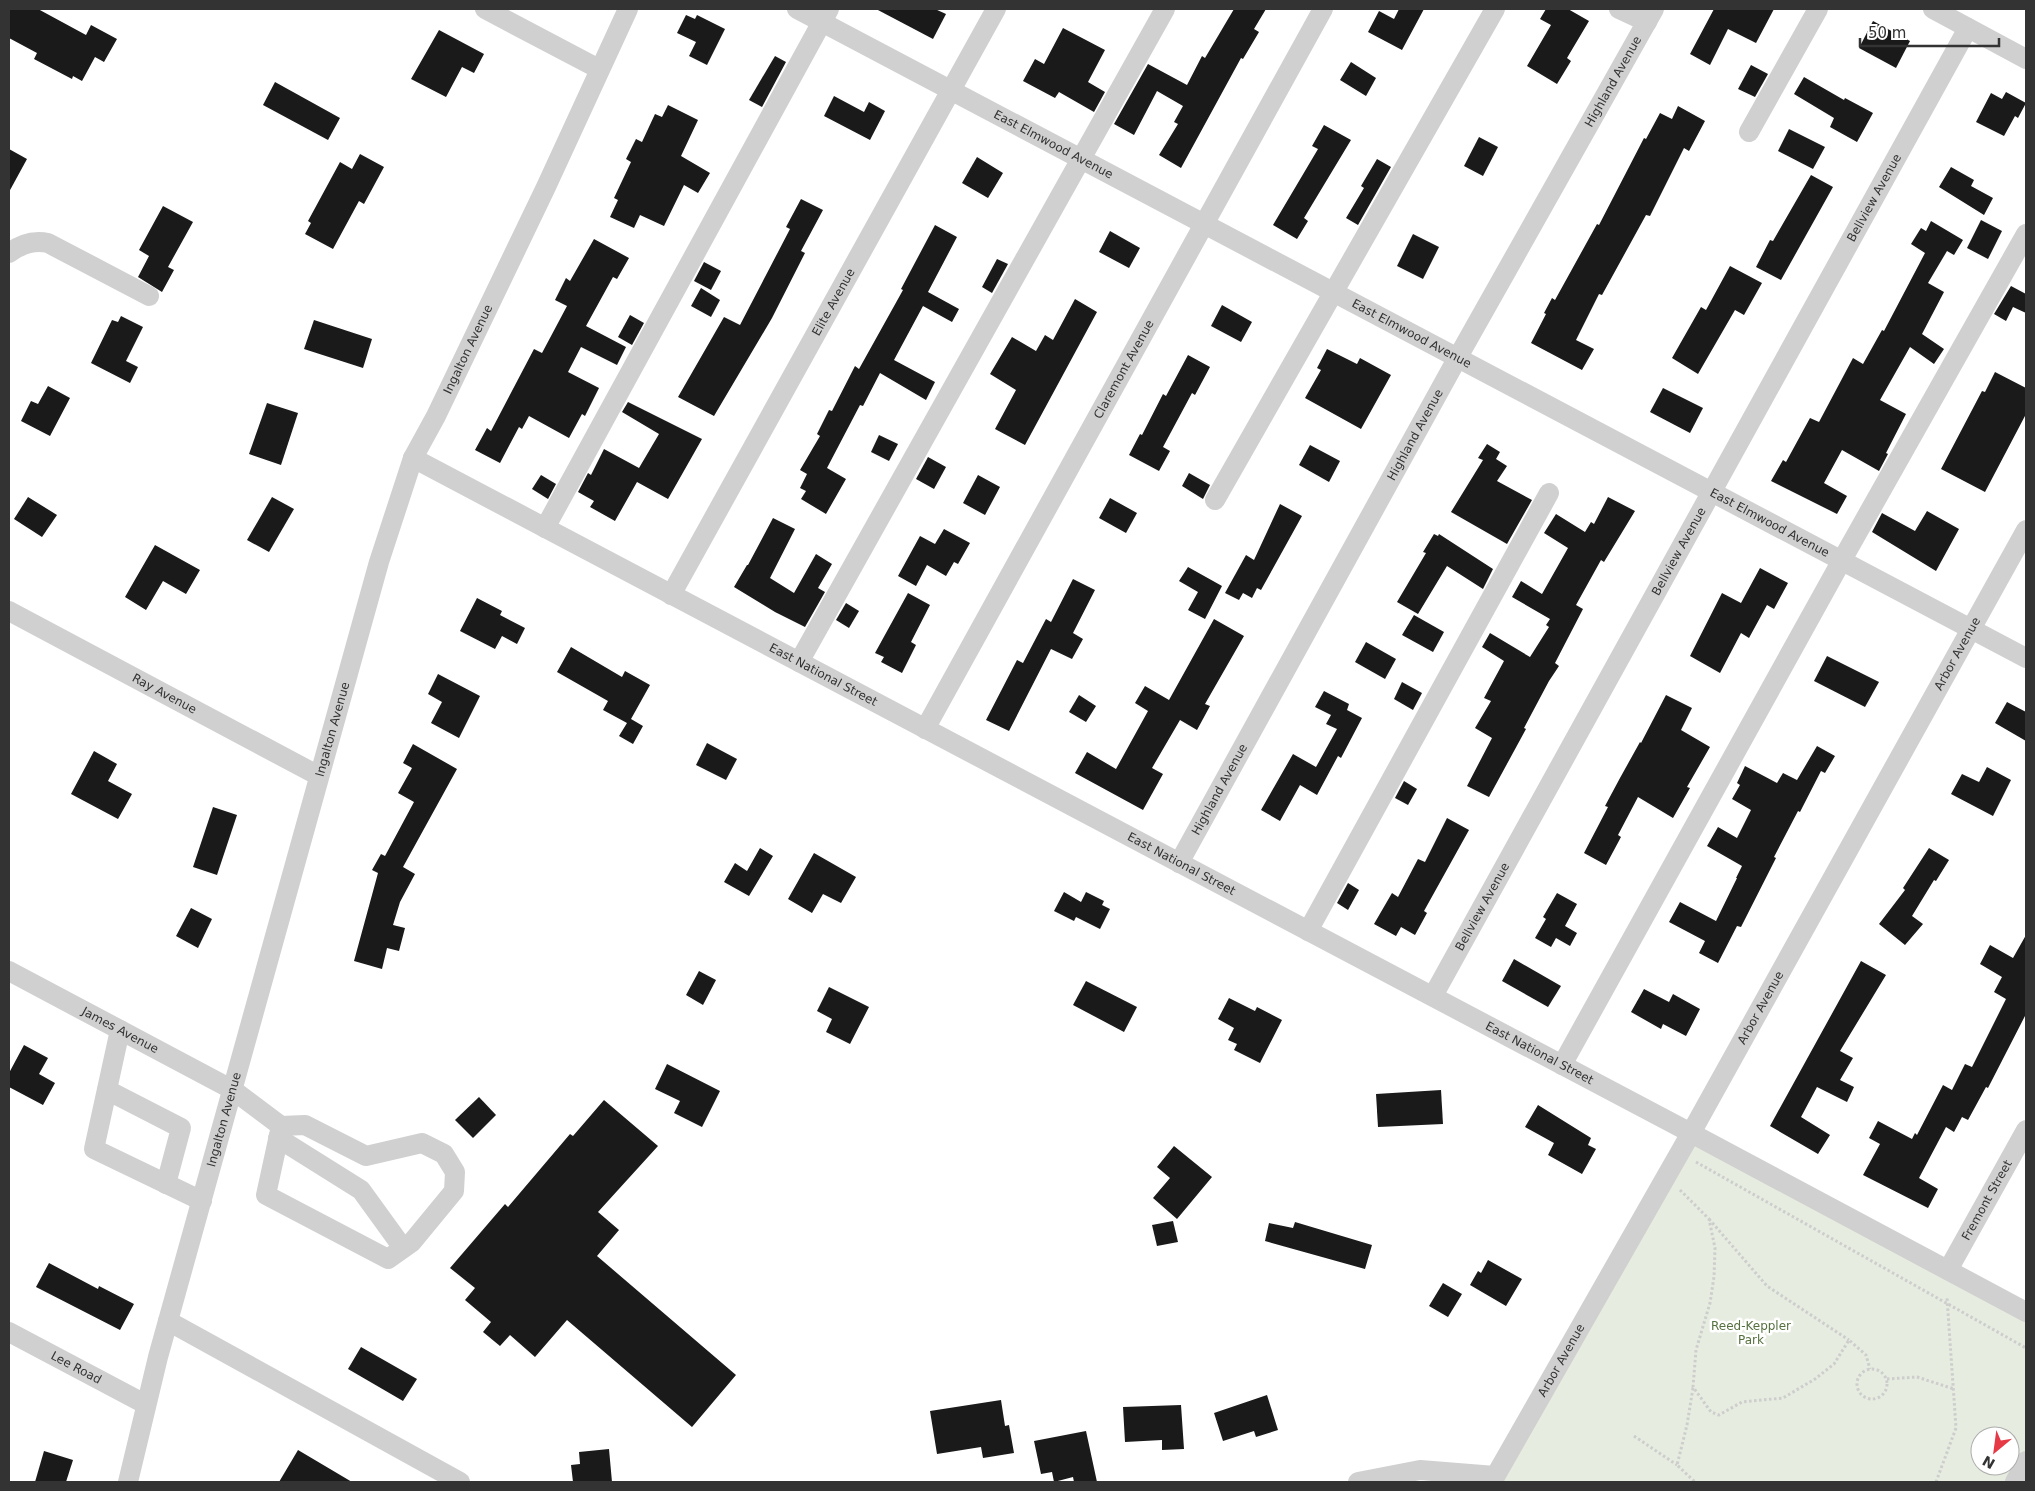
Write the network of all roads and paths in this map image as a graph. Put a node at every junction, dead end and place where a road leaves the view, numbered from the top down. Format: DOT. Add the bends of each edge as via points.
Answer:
graph roads {
  1 [pos="485,9"];
  2 [pos="628,9"];
  3 [pos="798,9"];
  4 [pos="996,9"];
  5 [pos="1165,9"];
  6 [pos="1323,9"];
  7 [pos="1495,9"];
  8 [pos="1619,9"];
  9 [pos="1818,9"];
  10 [pos="1932,9"];
  11 [pos="826,15"];
  12 [pos="1650,15"];
  13 [pos="1968,28"];
  14 [pos="2026,59"];
  15 [pos="599,69"];
  16 [pos="951,90"];
  17 [pos="1749,132"];
  18 [pos="1081,158"];
  19 [pos="1204,223"];
  20 [pos="2026,234"];
  21 [pos="9,253"];
  22 [pos="1333,291"];
  23 [pos="149,296"];
  24 [pos="1458,357"];
  25 [pos="413,458"];
  26 [pos="1712,491"];
  27 [pos="1549,493"];
  28 [pos="1215,500"];
  29 [pos="545,528"];
  30 [pos="2026,530"];
  31 [pos="1842,560"];
  32 [pos="671,595"];
  33 [pos="9,611"];
  34 [pos="1972,628"];
  35 [pos="2026,658"];
  36 [pos="799,662"];
  37 [pos="925,729"];
  38 [pos="320,776"];
  39 [pos="1179,863"];
  40 [pos="1308,931"];
  41 [pos="9,971"];
  42 [pos="1432,996"];
  43 [pos="120,1030"];
  44 [pos="1562,1065"];
  45 [pos="107,1090"];
  46 [pos="233,1090"];
  47 [pos="2026,1130"];
  48 [pos="280,1132"];
  49 [pos="1691,1133"];
  50 [pos="1693,1161"];
  51 [pos="166,1184"];
  52 [pos="1673,1196"];
  53 [pos="202,1201"];
  54 [pos="1709,1219"];
  55 [pos="403,1248"];
  56 [pos="1948,1270"];
  57 [pos="1946,1300"];
  58 [pos="2026,1312"];
  59 [pos="168,1320"];
  60 [pos="9,1332"];
  61 [pos="1849,1340"];
  62 [pos="2026,1348"];
  63 [pos="1870,1369"];
  64 [pos="1886,1379"];
  65 [pos="1693,1387"];
  66 [pos="1954,1389"];
  67 [pos="145,1404"];
  68 [pos="1634,1436"];
  69 [pos="2026,1460"];
  70 [pos="1677,1465"];
  71 [pos="1494,1479"];
  72 [pos="128,1482"];
  73 [pos="460,1482"];
  74 [pos="1358,1482"];
  75 [pos="1695,1482"];
  76 [pos="1936,1482"];
  77 [pos="2015,1482"];
  1 -- 15 [label="street"];
  2 -- 15 [label="street, Ingalton Avenue"];
  3 -- 11 [label="street, East Elmwood Avenue"];
  4 -- 16 [label="street, Elite Avenue"];
  5 -- 18 [label="street"];
  6 -- 19 [label="street, Claremont Avenue"];
  7 -- 22 [label="street"];
  8 -- 12 [label="street"];
  9 -- 17 [label="street"];
  10 -- 13 [label="street"];
  11 -- 16 [label="street, East Elmwood Avenue"];
  11 -- 29 [label="street"];
  12 -- 24 [label="street, Highland Avenue"];
  13 -- 14 [label="street"];
  13 -- 26 [label="street, Bellview Avenue"];
  15 -- 25 [label="street, Ingalton Avenue" via="538,205"];
  16 -- 18 [label="street, East Elmwood Avenue"];
  16 -- 32 [label="street, Elite Avenue"];
  18 -- 19 [label="street, East Elmwood Avenue"];
  18 -- 36 [label="street"];
  19 -- 22 [label="street, East Elmwood Avenue"];
  19 -- 37 [label="street, Claremont Avenue"];
  20 -- 31 [label="street"];
  21 -- 23 [label="street" via="16,247 36,241 48,243"];
  22 -- 24 [label="street, East Elmwood Avenue"];
  22 -- 28 [label="street"];
  24 -- 26 [label="street, East Elmwood Avenue"];
  24 -- 39 [label="street, Highland Avenue"];
  25 -- 29 [label="street, East National Street"];
  25 -- 38 [label="street, Ingalton Avenue" via="379,562"];
  26 -- 31 [label="street, East Elmwood Avenue"];
  26 -- 42 [label="street, Bellview Avenue"];
  27 -- 40 [label="street"];
  29 -- 32 [label="street, East National Street"];
  30 -- 34 [label="street, Arbor Avenue"];
  31 -- 34 [label="street, East Elmwood Avenue"];
  31 -- 44 [label="street"];
  32 -- 36 [label="street, East National Street"];
  33 -- 38 [label="street, Ray Avenue"];
  34 -- 35 [label="street, East Elmwood Avenue"];
  34 -- 49 [label="street, Arbor Avenue"];
  36 -- 37 [label="street, East National Street"];
  37 -- 39 [label="street, East National Street"];
  38 -- 46 [label="street, Ingalton Avenue"];
  39 -- 40 [label="street, East National Street"];
  40 -- 42 [label="street, East National Street"];
  41 -- 43 [label="street, James Avenue"];
  42 -- 44 [label="street, East National Street"];
  43 -- 45 [label="street"];
  43 -- 46 [label="street, James Avenue"];
  44 -- 49 [label="street, East National Street"];
  45 -- 51 [label="street" via="94,1149"];
  45 -- 51 [label="street" via="181,1128"];
  46 -- 48 [label="street, James Avenue"];
  46 -- 53 [label="street, Ingalton Avenue"];
  47 -- 56 [label="street, Fremont Street"];
  48 -- 55 [label="street, James Avenue" via="361,1190"];
  48 -- 55 [label="street" via="266,1196 388,1259"];
  48 -- 55 [label="street" via="305,1125 366,1156 422,1143 444,1154 455,1172 454,1191 412,1242"];
  49 -- 56 [label="street, East National Street"];
  49 -- 71 [label="street, Arbor Avenue"];
  50 -- 57 [label="path"];
  51 -- 53 [label="street"];
  52 -- 54 [label="path" via="1678,1188"];
  53 -- 59 [label="street, Ingalton Avenue"];
  54 -- 61 [label="path" via="1767,1286"];
  54 -- 65 [label="path" via="1716,1248 1714,1277 1710,1304 1696,1350"];
  56 -- 58 [label="street, East National Street"];
  57 -- 62 [label="path"];
  57 -- 66 [label="path"];
  59 -- 67 [label="street, Ingalton Avenue"];
  59 -- 73 [label="street"];
  60 -- 67 [label="street, Lee Road"];
  61 -- 63 [label="path" via="1866,1355"];
  61 -- 65 [label="path" via="1834,1364 1815,1380 1783,1398 1742,1402 1720,1415 1710,1412"];
  63 -- 64 [label="path" via="1880,1371"];
  63 -- 64 [label="path" via="1862,1373 1858,1381 1858,1390 1865,1397 1880,1397 1886,1389"];
  64 -- 66 [label="path" via="1917,1377"];
  65 -- 70 [label="path"];
  66 -- 76 [label="path" via="1956,1428"];
  67 -- 72 [label="street, Ingalton Avenue"];
  68 -- 70 [label="path"];
  69 -- 77 [label="street"];
  70 -- 75 [label="path"];
  71 -- 74 [label="street" via="1420,1470"];
}
